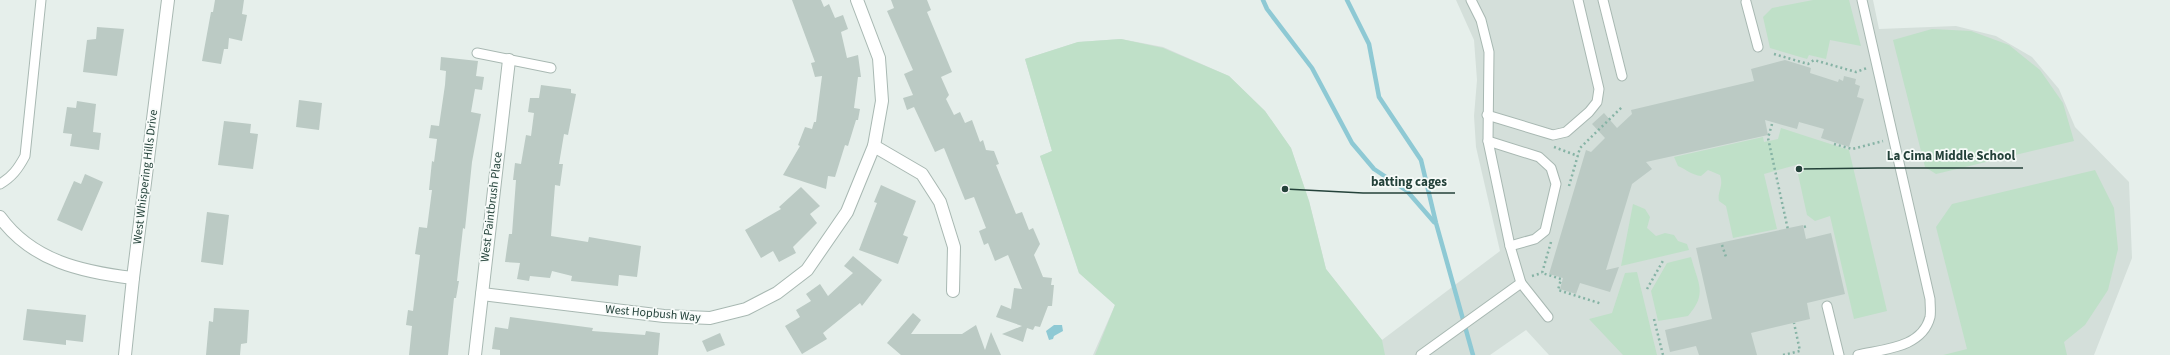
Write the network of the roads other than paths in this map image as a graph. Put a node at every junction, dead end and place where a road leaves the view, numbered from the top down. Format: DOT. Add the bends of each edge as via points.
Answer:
graph roads {
  1 [pos="41,0"];
  2 [pos="168,0"];
  3 [pos="856,0"];
  4 [pos="1471,0"];
  5 [pos="1578,0"];
  6 [pos="1603,0"];
  7 [pos="1862,0"];
  8 [pos="1749,1"];
  9 [pos="1758,47"];
  10 [pos="477,53"];
  11 [pos="508,60"];
  12 [pos="551,68"];
  13 [pos="1622,76"];
  14 [pos="1487,115"];
  15 [pos="1488,141"];
  16 [pos="874,146"];
  17 [pos="0,184"];
  18 [pos="0,217"];
  19 [pos="1510,246"];
  20 [pos="133,278"];
  21 [pos="1521,283"];
  22 [pos="953,291"];
  23 [pos="482,294"];
  24 [pos="1827,306"];
  25 [pos="1548,317"];
  26 [pos="125,355"];
  27 [pos="475,355"];
  28 [pos="1421,355"];
  29 [pos="1840,355"];
  30 [pos="1858,355"];
  1 -- 17 [label="lane" via="25,156 18,168"];
  2 -- 20 [label="street, West Whispering Hills Drive"];
  3 -- 16 [label="street, West Hopbush Way" via="879,58 882,101"];
  4 -- 14 [label="lane" via="1481,20 1489,52"];
  5 -- 14 [label="lane" via="1599,88 1597,102 1566,132 1553,135"];
  6 -- 13 [label="lane"];
  7 -- 30 [label="lane" via="1930,298 1930,317 1921,336 1909,344"];
  8 -- 9 [label="lane"];
  10 -- 11 [label="lane"];
  11 -- 12 [label="lane"];
  11 -- 23 [label="street, West Paintbrush Place"];
  14 -- 15 [label="lane"];
  15 -- 19 [label="lane"];
  15 -- 19 [label="lane" via="1539,157 1551,168 1556,184 1545,231 1535,239"];
  16 -- 22 [label="street" via="922,174 940,202 954,246"];
  16 -- 23 [label="street, West Hopbush Way" via="847,212 807,270 777,293 746,309 710,318 664,316"];
  18 -- 20 [label="street" via="19,239 57,263 100,274"];
  19 -- 21 [label="lane"];
  20 -- 26 [label="street, West Whispering Hills Drive"];
  21 -- 25 [label="lane"];
  21 -- 28 [label="lane"];
  23 -- 27 [label="street, West Paintbrush Place"];
  24 -- 29 [label="lane"];
}
